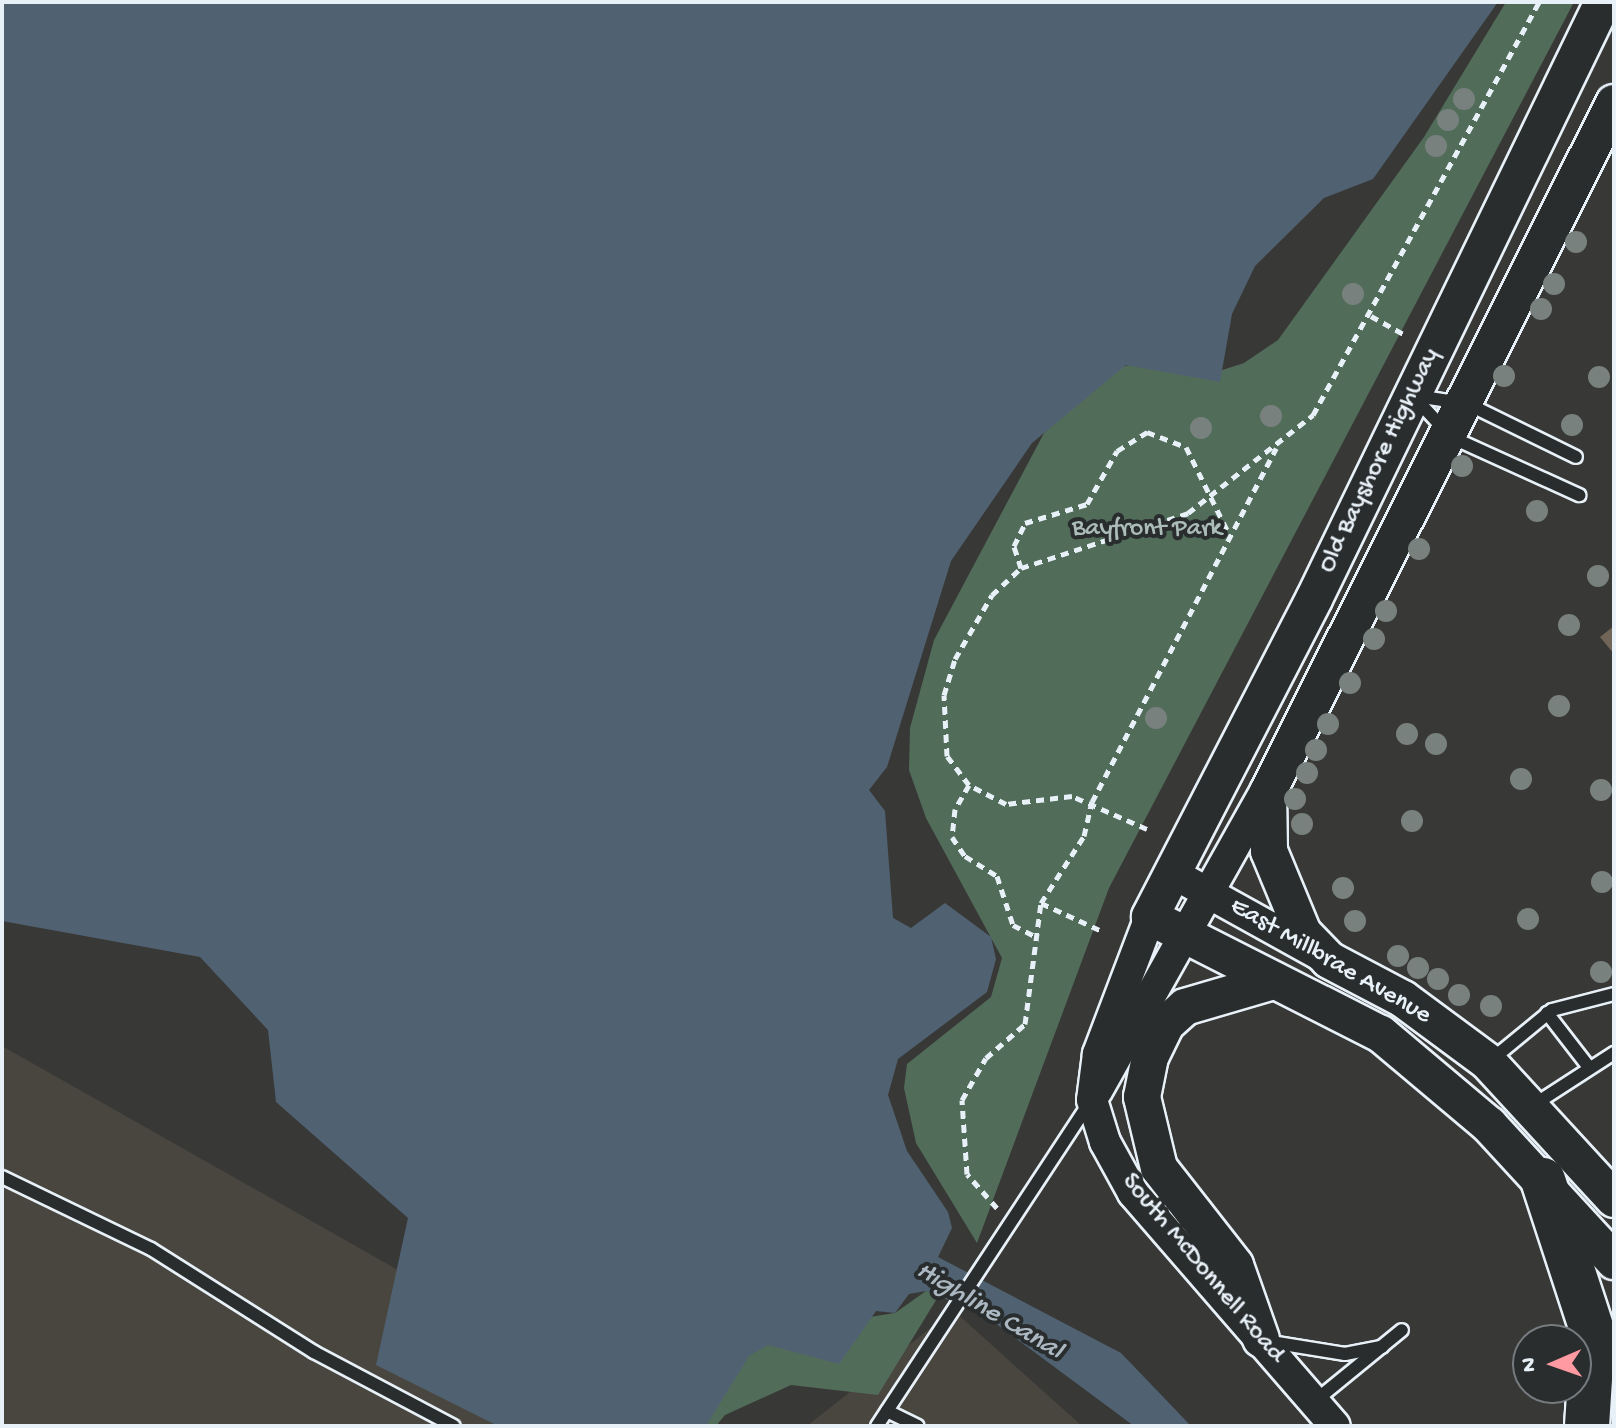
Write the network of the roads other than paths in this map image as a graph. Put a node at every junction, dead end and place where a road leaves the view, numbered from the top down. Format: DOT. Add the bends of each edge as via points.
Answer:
graph roads {
  1 [pos="1603,2"];
  2 [pos="1614,103"];
  3 [pos="1412,395"];
  4 [pos="1468,404"];
  5 [pos="1451,437"];
  6 [pos="1576,457"];
  7 [pos="1579,495"];
  8 [pos="1288,747"];
  9 [pos="1172,873"];
  10 [pos="1211,893"];
  11 [pos="1150,917"];
  12 [pos="1190,936"];
  13 [pos="1329,960"];
  14 [pos="1274,981"];
  15 [pos="1614,994"];
  16 [pos="1547,1013"];
  17 [pos="1614,1053"];
  18 [pos="1488,1062"];
  19 [pos="1588,1066"];
  20 [pos="1438,1079"];
  21 [pos="1092,1100"];
  22 [pos="1532,1106"];
  23 [pos="2,1177"];
  24 [pos="1543,1180"];
  25 [pos="1614,1199"];
  26 [pos="1614,1261"];
  27 [pos="1402,1330"];
  28 [pos="1261,1339"];
  29 [pos="1382,1347"];
  30 [pos="1315,1401"];
  31 [pos="887,1411"];
  32 [pos="454,1426"];
  33 [pos="877,1426"];
  34 [pos="918,1426"];
  35 [pos="1335,1426"];
  36 [pos="1587,1426"];
  1 -- 3 [label="main road, Old Bayshore Highway"];
  2 -- 4 [label="main road, Old Bayshore Highway"];
  3 -- 4 [label="lane"];
  3 -- 5 [label="lane"];
  3 -- 9 [label="main road, Old Bayshore Highway"];
  4 -- 5 [label="main road, Old Bayshore Highway"];
  4 -- 6 [label="lane"];
  5 -- 7 [label="lane"];
  5 -- 8 [label="main road, Old Bayshore Highway"];
  8 -- 10 [label="street, Old Bayshore Highway"];
  8 -- 13 [label="main road" via="1268,792 1269,851 1303,933"];
  9 -- 10 [label="street, East Millbrae Avenue"];
  9 -- 11 [label="main road, Old Bayshore Highway"];
  10 -- 12 [label="street, Old Bayshore Highway"];
  10 -- 13 [label="street, East Millbrae Avenue"];
  11 -- 12 [label="main road, East Millbrae Avenue"];
  11 -- 21 [label="street" via="1098,1054"];
  12 -- 14 [label="main road, East Millbrae Avenue"];
  12 -- 21 [label="street"];
  13 -- 18 [label="main road, East Millbrae Avenue" via="1403,999"];
  14 -- 20 [label="main road, East Millbrae Avenue" via="1328,1003"];
  14 -- 28 [label="main road" via="1185,1007 1166,1024 1150,1057 1142,1097 1159,1168 1245,1282"];
  15 -- 16 [label="lane"];
  16 -- 18 [label="lane"];
  16 -- 19 [label="lane"];
  17 -- 19 [label="lane"];
  18 -- 22 [label="main road, East Millbrae Avenue"];
  19 -- 22 [label="lane"];
  20 -- 22 [label="main road" via="1491,1108"];
  20 -- 24 [label="main road, East Millbrae Avenue"];
  21 -- 28 [label="street, South McDonnell Road" via="1133,1193"];
  21 -- 31 [label="lane" via="977,1267"];
  22 -- 25 [label="main road, East Millbrae Avenue"];
  23 -- 32 [label="lane" via="151,1249 314,1352"];
  24 -- 26 [label="main road, East Millbrae Avenue"];
  24 -- 36 [label="highway" via="1591,1319 1595,1372"];
  27 -- 29 [label="lane"];
  28 -- 29 [label="lane" via="1326,1353"];
  28 -- 30 [label="street, South McDonnell Road"];
  29 -- 30 [label="lane"];
  30 -- 35 [label="street, South McDonnell Road"];
  31 -- 33 [label="lane"];
  31 -- 34 [label="lane"];
}
